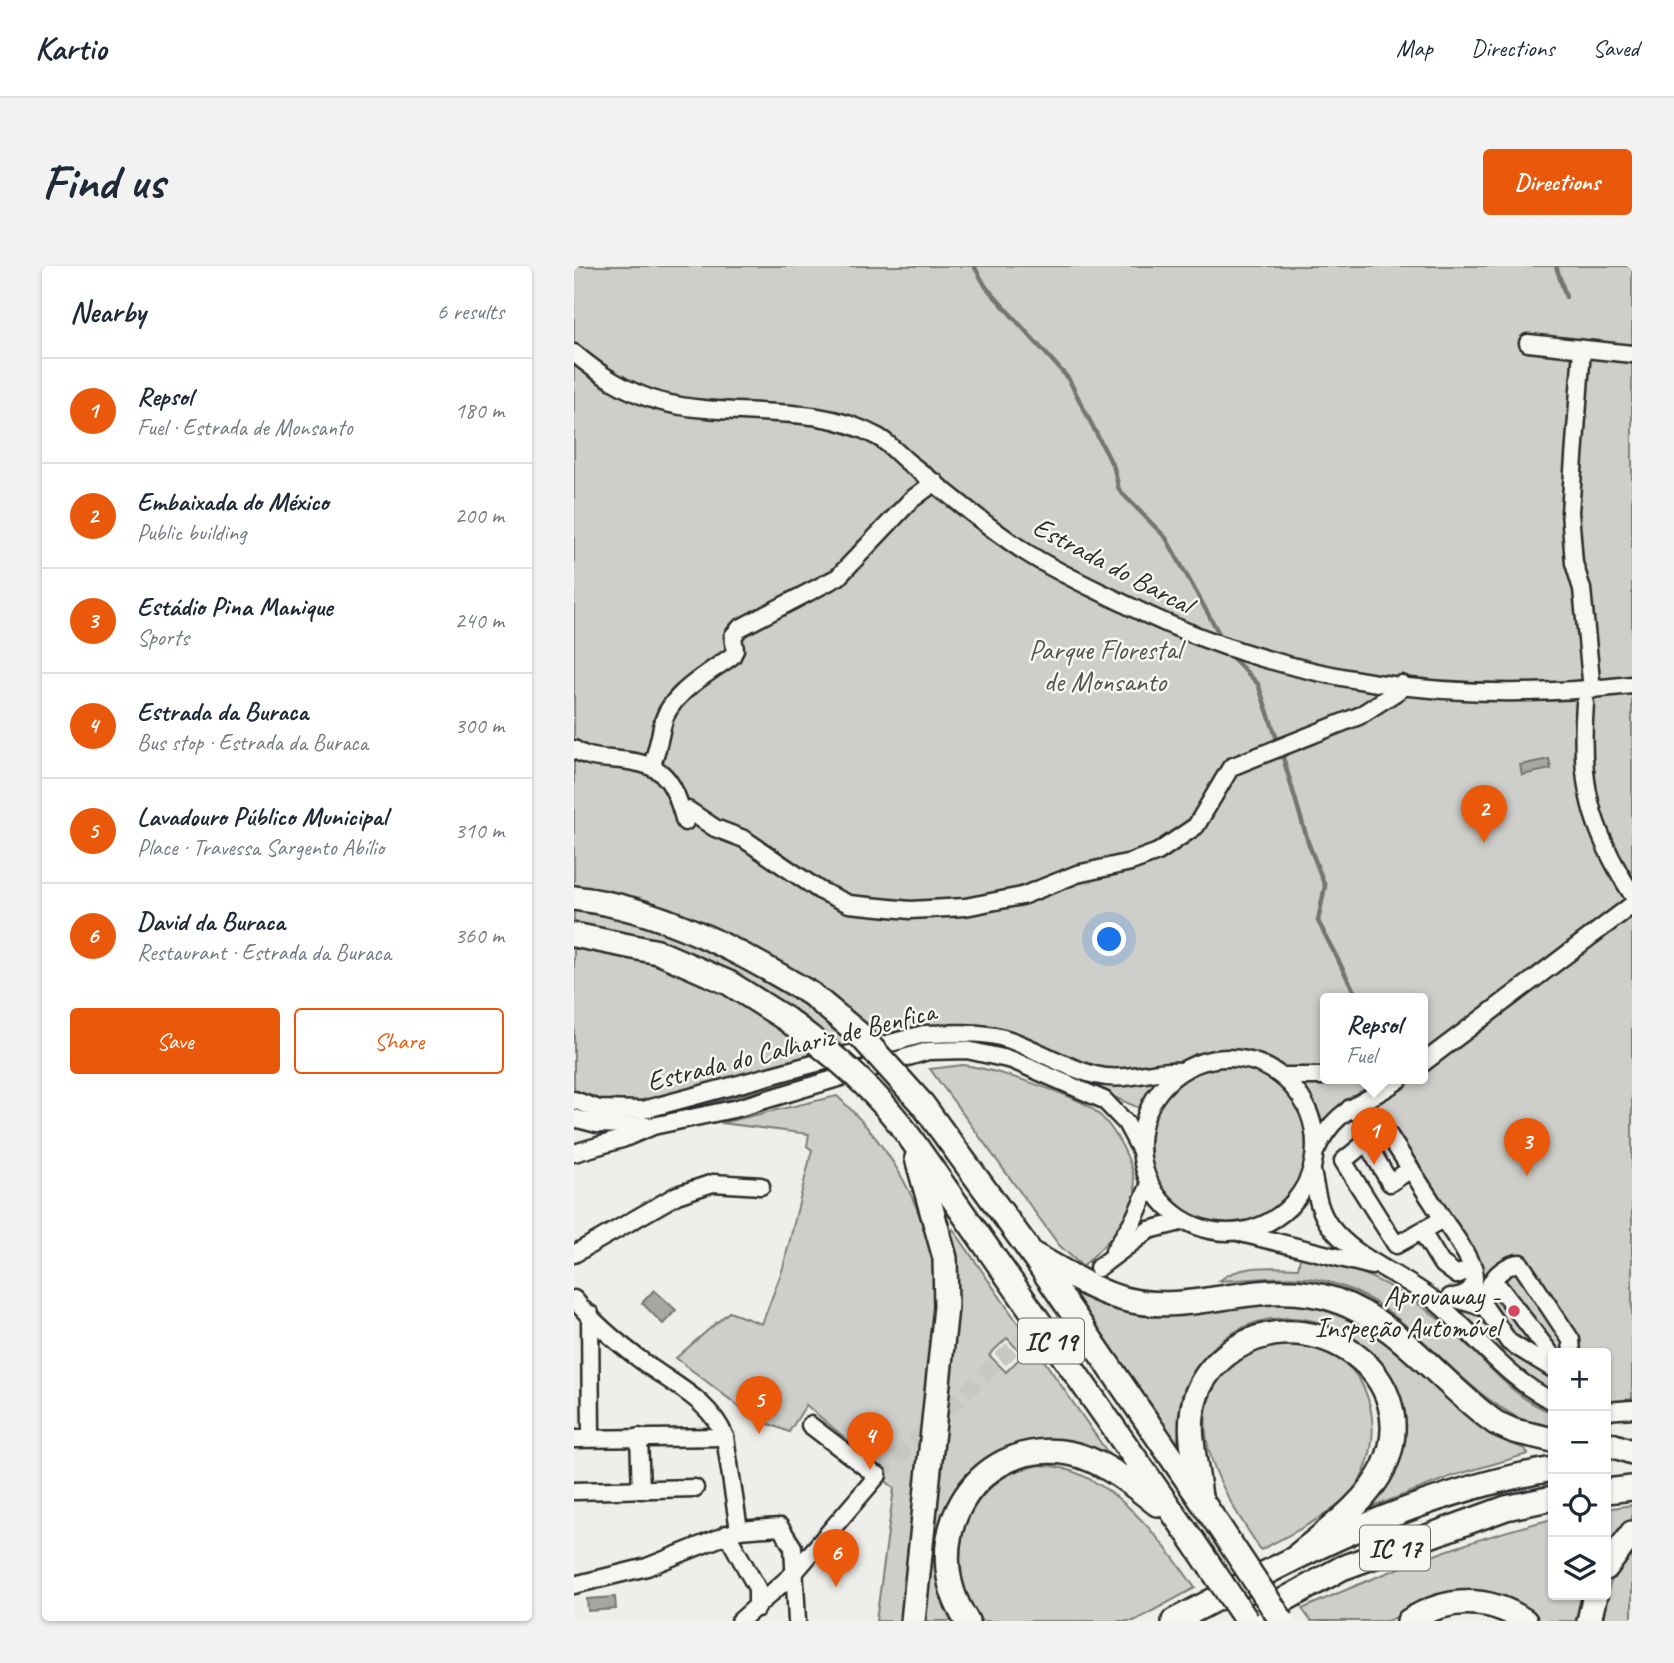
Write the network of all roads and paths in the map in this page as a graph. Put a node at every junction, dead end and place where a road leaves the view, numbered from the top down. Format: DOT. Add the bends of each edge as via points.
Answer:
graph roads {
  1 [pos="1528,343"];
  2 [pos="1582,349"];
  3 [pos="574,353"];
  4 [pos="1632,354"];
  5 [pos="935,482"];
  6 [pos="1402,684"];
  7 [pos="1632,685"];
  8 [pos="1589,696"];
  9 [pos="574,749"];
  10 [pos="652,765"];
  11 [pos="1632,894"];
  12 [pos="574,898"];
  13 [pos="1632,905"];
  14 [pos="574,935"];
  15 [pos="1428,1058"];
  16 [pos="1181,1072"];
  17 [pos="1282,1076"];
  18 [pos="1320,1076"];
  19 [pos="1391,1084"];
  20 [pos="574,1100"];
  21 [pos="1350,1108"];
  22 [pos="574,1118"];
  23 [pos="1366,1118"];
  24 [pos="653,1126"];
  25 [pos="911,1139"];
  26 [pos="1141,1151"];
  27 [pos="1315,1152"];
  28 [pos="574,1153"];
  29 [pos="1312,1168"];
  30 [pos="1411,1168"];
  31 [pos="1150,1184"];
  32 [pos="761,1186"];
  33 [pos="1444,1219"];
  34 [pos="1185,1221"];
  35 [pos="1231,1232"];
  36 [pos="1422,1232"];
  37 [pos="574,1254"];
  38 [pos="1032,1254"];
  39 [pos="1474,1267"];
  40 [pos="1384,1269"];
  41 [pos="1490,1285"];
  42 [pos="1454,1297"];
  43 [pos="574,1298"];
  44 [pos="1432,1298"];
  45 [pos="1479,1306"];
  46 [pos="590,1314"];
  47 [pos="1572,1348"];
  48 [pos="1548,1351"];
  49 [pos="1548,1365"];
  50 [pos="1548,1398"];
  51 [pos="1632,1409"];
  52 [pos="1611,1411"];
  53 [pos="810,1425"];
  54 [pos="639,1437"];
  55 [pos="726,1437"];
  56 [pos="591,1438"];
  57 [pos="574,1439"];
  58 [pos="1548,1439"];
  59 [pos="1611,1445"];
  60 [pos="1632,1453"];
  61 [pos="1611,1459"];
  62 [pos="1548,1470"];
  63 [pos="695,1488"];
  64 [pos="1632,1488"];
  65 [pos="640,1490"];
  66 [pos="1611,1490"];
  67 [pos="574,1491"];
  68 [pos="1200,1498"];
  69 [pos="1548,1499"];
  70 [pos="733,1532"];
  71 [pos="1632,1533"];
  72 [pos="1193,1541"];
  73 [pos="1299,1554"];
  74 [pos="1611,1562"];
  75 [pos="794,1573"];
  76 [pos="574,1585"];
  77 [pos="1593,1600"];
  78 [pos="757,1608"];
  79 [pos="740,1621"];
  80 [pos="797,1621"];
  81 [pos="913,1621"];
  82 [pos="967,1621"];
  83 [pos="1174,1621"];
  84 [pos="1247,1621"];
  85 [pos="1282,1621"];
  86 [pos="1409,1621"];
  87 [pos="1525,1621"];
  88 [pos="1589,1621"];
  1 -- 2 [label="street"];
  2 -- 4 [label="street"];
  2 -- 8 [label="street" via="1570,512 1574,563 1583,589"];
  3 -- 5 [label="street, Estrada do Barcal" via="609,380 661,402 793,412 878,437"];
  5 -- 6 [label="street, Estrada do Barcal" via="1025,552 1163,623 1273,663"];
  5 -- 10 [label="street" via="911,500 838,577 740,628 733,636 732,656 686,690 670,708"];
  6 -- 8 [label="street, Estrada do Barcal"];
  6 -- 10 [label="street" via="1359,716 1231,768 1196,826 1158,852 1077,874 1022,896 965,907 910,910 849,904 819,890 744,839 715,828 688,810 683,816 667,779"];
  7 -- 8 [label="street, Estrada do Barcal"];
  8 -- 11 [label="street" via="1583,739 1590,808"];
  9 -- 10 [label="street" via="596,758"];
  12 -- 38 [label="highway, IC 19, bridge" via="603,901 679,925 743,954 811,994 858,1033 923,1105"];
  13 -- 15 [label="street"];
  14 -- 25 [label="highway, IC 19, bridge" via="658,952 729,984 832,1053 871,1090"];
  16 -- 17 [label="street" via="1209,1060 1240,1058"];
  16 -- 20 [label="street, Estrada do Calhariz de Benfica" via="1169,1070 1122,1080 972,1031 924,1034 643,1110 599,1108"];
  16 -- 26 [label="street" via="1168,1081 1150,1106"];
  17 -- 18 [label="street"];
  17 -- 27 [label="street" via="1304,1102"];
  19 -- 21 [label="street"];
  21 -- 23 [label="street"];
  21 -- 27 [label="street" via="1329,1125"];
  22 -- 24 [label="street, Estrada do Calhariz de Benfica" via="597,1124"];
  23 -- 30 [label="street" via="1386,1131"];
  23 -- 30 [label="street" via="1372,1152 1390,1182"];
  23 -- 36 [label="street" via="1364,1144 1343,1161 1395,1245"];
  24 -- 26 [label="street, Estrada do Calhariz de Benfica" via="738,1108 928,1051 967,1050 1012,1060 1104,1100"];
  24 -- 28 [label="street, Estrada do Calhariz de Benfica"];
  25 -- 72 [label="highway, IC 19"];
  25 -- 81 [label="highway" via="945,1258 946,1307"];
  26 -- 31 [label="street"];
  27 -- 29 [label="street"];
  29 -- 35 [label="street" via="1297,1199 1285,1211 1255,1228"];
  29 -- 40 [label="street" via="1318,1202 1331,1228"];
  30 -- 33 [label="street"];
  31 -- 34 [label="street"];
  31 -- 34 [label="street" via="1134,1219 1103,1263 1149,1230"];
  32 -- 37 [label="street" via="713,1183 677,1195"];
  33 -- 36 [label="street"];
  33 -- 39 [label="street"];
  34 -- 35 [label="street"];
  35 -- 40 [label="street"];
  36 -- 39 [label="street" via="1441,1264 1457,1275"];
  38 -- 58 [label="highway" via="1128,1300 1173,1302 1274,1291 1335,1300 1399,1336 1496,1423"];
  38 -- 68 [label="highway, IC 19"];
  39 -- 42 [label="street" via="1473,1287"];
  40 -- 44 [label="street"];
  41 -- 45 [label="street"];
  41 -- 47 [label="street" via="1493,1278 1520,1263 1571,1340"];
  41 -- 48 [label="street" via="1499,1287"];
  42 -- 44 [label="street"];
  42 -- 45 [label="street"];
  43 -- 46 [label="street"];
  44 -- 50 [label="street" via="1504,1368"];
  45 -- 49 [label="street" via="1484,1306 1509,1342"];
  46 -- 55 [label="street" via="636,1365 709,1408"];
  46 -- 56 [label="street"];
  51 -- 52 [label="street"];
  53 -- 75 [label="street" via="878,1475"];
  54 -- 55 [label="street"];
  54 -- 56 [label="street"];
  54 -- 65 [label="street"];
  55 -- 70 [label="street"];
  56 -- 57 [label="street"];
  59 -- 60 [label="highway"];
  60 -- 61 [label="highway"];
  62 -- 73 [label="highway, IC 17" via="1437,1496"];
  63 -- 65 [label="street"];
  64 -- 66 [label="highway"];
  65 -- 67 [label="street"];
  68 -- 73 [label="highway" via="1190,1426 1198,1392 1214,1365 1252,1338 1281,1331 1316,1335 1345,1347 1371,1368 1385,1395 1391,1425 1388,1456 1364,1497"];
  68 -- 85 [label="highway, IC 19, bridge"];
  69 -- 84 [label="highway, IC 17" via="1506,1508 1342,1568"];
  70 -- 75 [label="street" via="780,1527 793,1547"];
  70 -- 76 [label="street" via="648,1567"];
  70 -- 78 [label="street" via="757,1588"];
  71 -- 74 [label="highway"];
  72 -- 82 [label="highway" via="1151,1499 1100,1465 1070,1453 1040,1452 1006,1461 981,1476 960,1501 948,1536 947,1568 955,1600"];
  72 -- 84 [label="highway, IC 19, bridge"];
  73 -- 83 [label="highway, IC 17"];
  75 -- 78 [label="street"];
  75 -- 80 [label="street"];
  77 -- 88 [label="highway"];
  78 -- 79 [label="street"];
  86 -- 87 [label="highway" via="1434,1608 1464,1601 1492,1605"];
}
